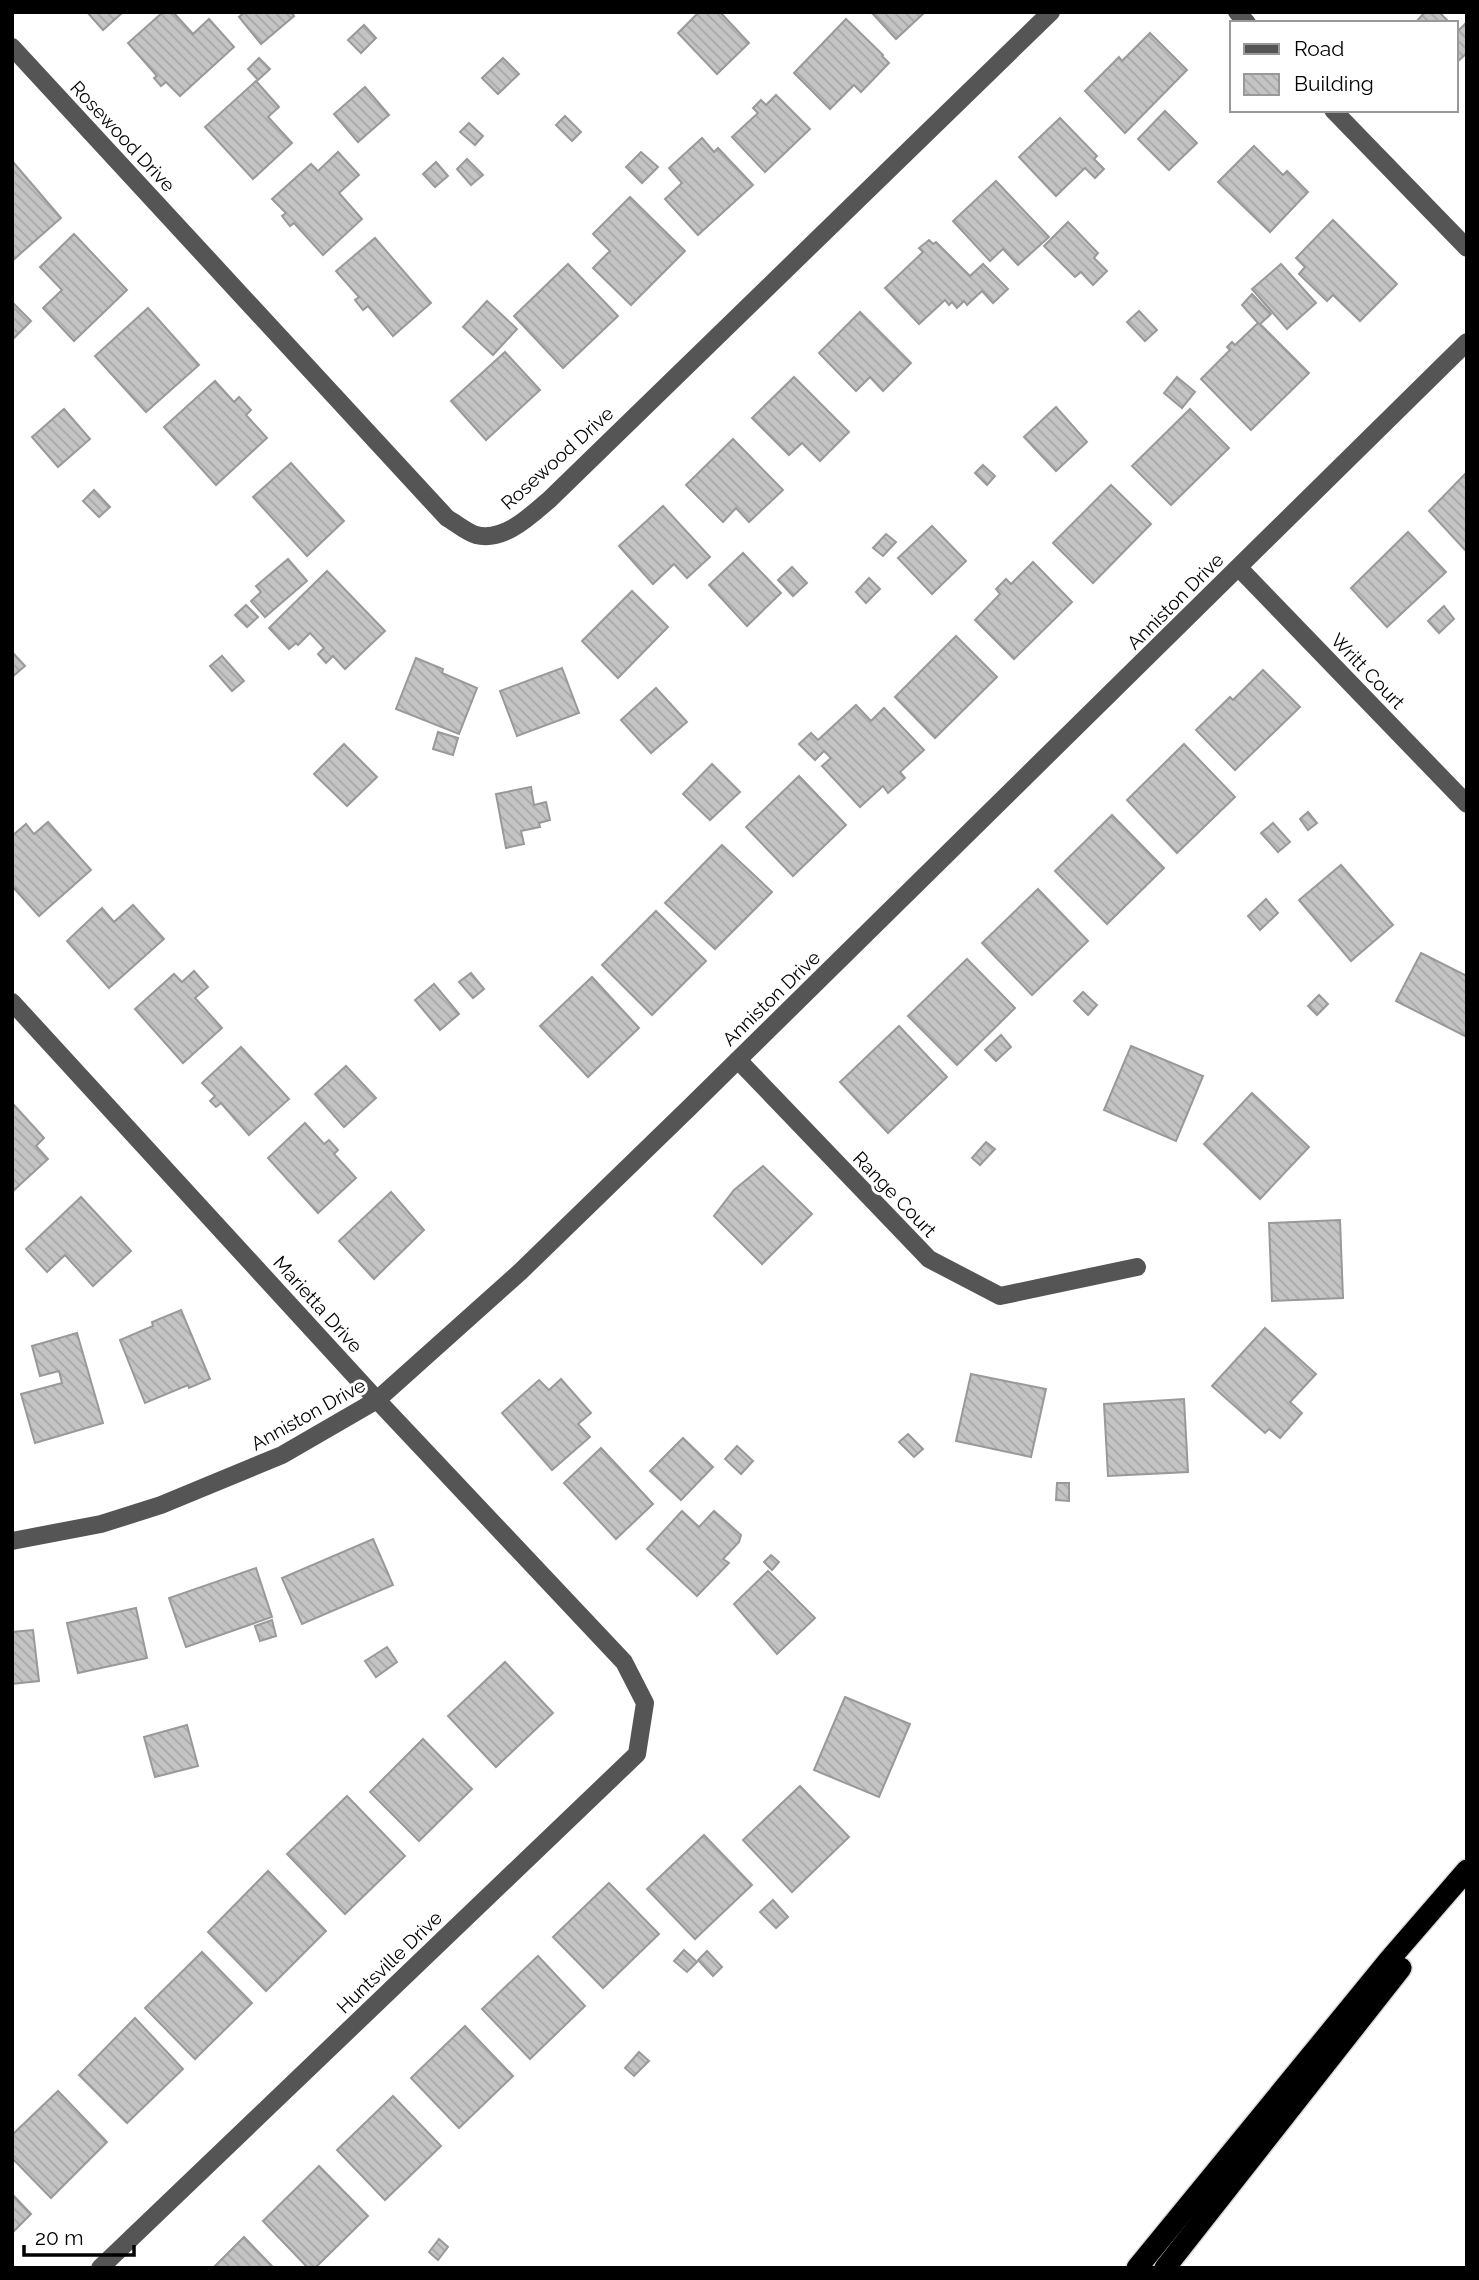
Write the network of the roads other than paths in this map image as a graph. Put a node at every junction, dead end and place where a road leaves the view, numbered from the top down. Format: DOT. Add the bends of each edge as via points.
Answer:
graph roads {
  1 [pos="1051,12"];
  2 [pos="12,47"];
  3 [pos="1335,112"];
  4 [pos="1467,247"];
  5 [pos="1467,342"];
  6 [pos="1239,568"];
  7 [pos="1467,804"];
  8 [pos="12,1002"];
  9 [pos="737,1060"];
  10 [pos="1137,1267"];
  11 [pos="377,1400"];
  12 [pos="12,1541"];
  13 [pos="624,1662"];
  14 [pos="1467,1870"];
  15 [pos="1467,1884"];
  16 [pos="100,2268"];
  17 [pos="1138,2268"];
  18 [pos="1165,2268"];
  1 -- 2 [label="street, Rosewood Drive" via="549,500 525,521 488,536 447,518"];
  3 -- 4 [label="street"];
  5 -- 6 [label="street, Anniston Drive"];
  6 -- 7 [label="street, Writt Court"];
  6 -- 9 [label="street, Anniston Drive"];
  8 -- 11 [label="street, Marietta Drive"];
  9 -- 10 [label="street, Range Court" via="929,1259 1000,1296"];
  9 -- 11 [label="street, Anniston Drive" via="520,1272"];
  11 -- 12 [label="street, Anniston Drive" via="282,1455 174,1501 101,1524"];
  11 -- 13 [label="street, Marietta Drive"];
  13 -- 16 [label="street, Huntsville Drive" via="645,1703 637,1754"];
  14 -- 17 [label="highway"];
  15 -- 18 [label="highway"];
}
